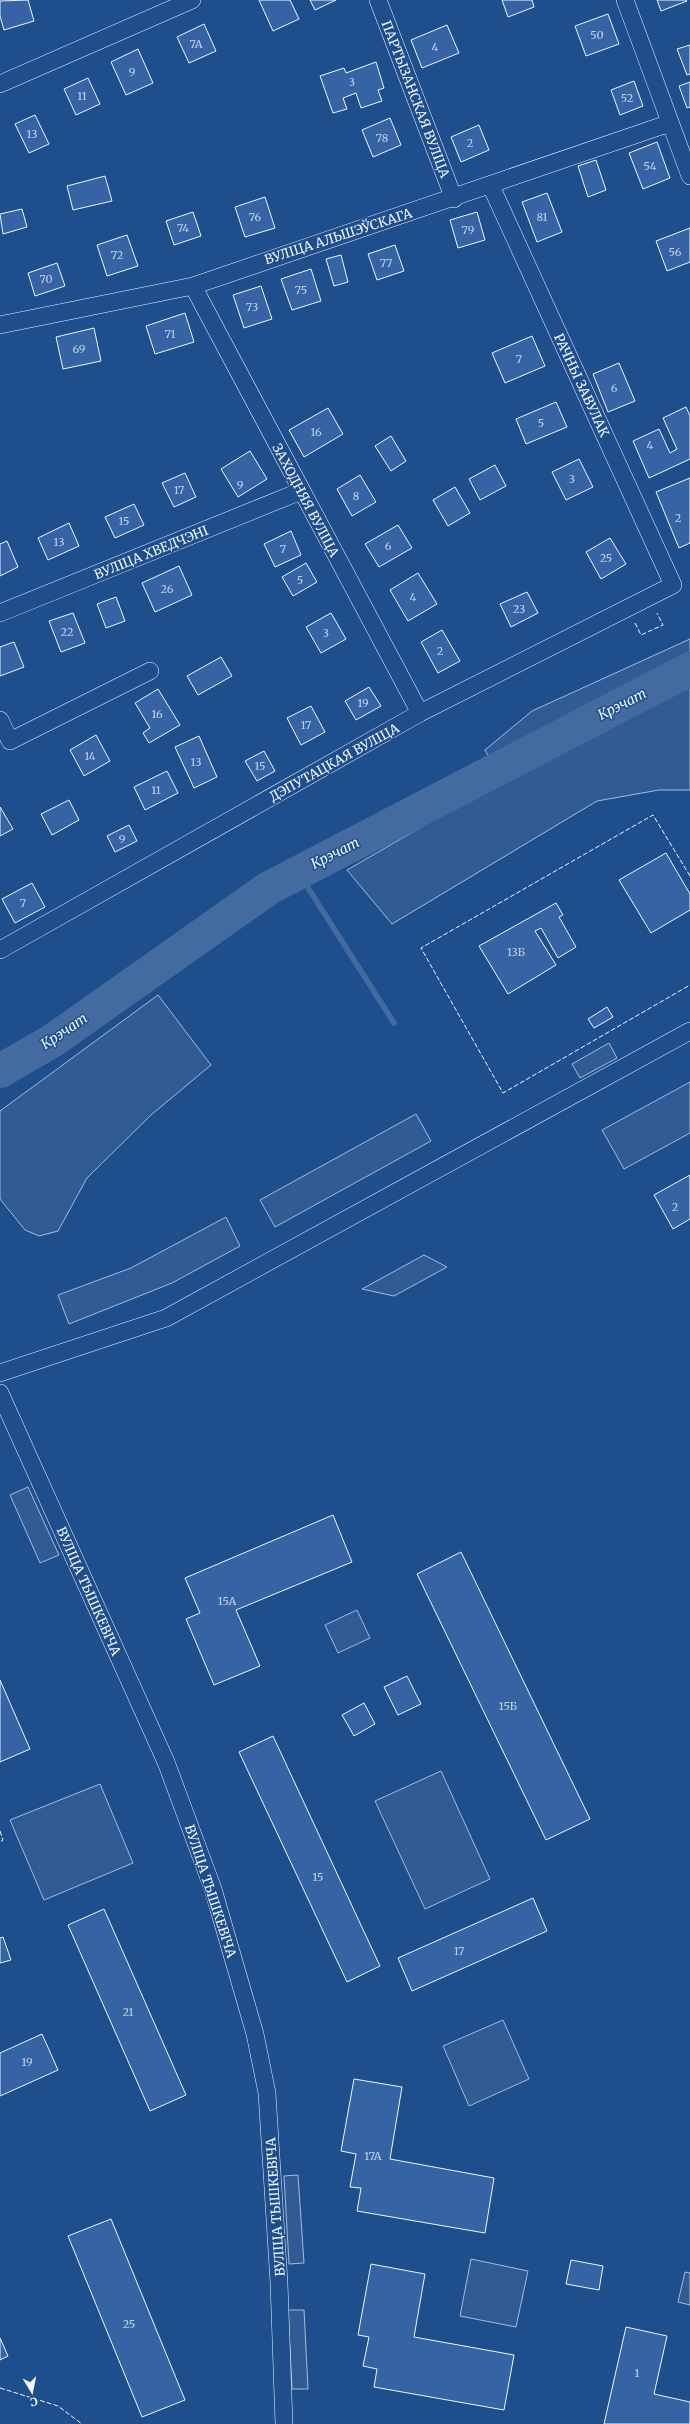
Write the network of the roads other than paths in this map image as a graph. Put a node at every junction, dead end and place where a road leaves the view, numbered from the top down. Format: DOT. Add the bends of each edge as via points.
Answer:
graph roads {
  1 [pos="192,0"];
  2 [pos="378,0"];
  3 [pos="625,0"];
  4 [pos="0,84"];
  5 [pos="670,123"];
  6 [pos="690,176"];
  7 [pos="491,186"];
  8 [pos="454,199"];
  9 [pos="193,286"];
  10 [pos="0,325"];
  11 [pos="301,491"];
  12 [pos="673,585"];
  13 [pos="0,613"];
  14 [pos="150,671"];
  15 [pos="420,713"];
  16 [pos="0,720"];
  17 [pos="5,743"];
  18 [pos="0,950"];
  19 [pos="690,1032"];
  20 [pos="0,1373"];
  21 [pos="0,1392"];
  22 [pos="284,2424"];
  1 -- 4 [label="street"];
  2 -- 8 [label="street, ПАРТЫЗАНСКАЯ ВУЛІЦА"];
  3 -- 5 [label="street"];
  5 -- 6 [label="street"];
  5 -- 7 [label="street, ВУЛІЦА АЛЬШЭЎСКАГА"];
  7 -- 8 [label="street, ВУЛІЦА АЛЬШЭЎСКАГА"];
  7 -- 12 [label="street, РАЧНЫ ЗАВУЛАК"];
  8 -- 9 [label="street, ВУЛІЦА АЛЬШЭЎСКАГА"];
  9 -- 10 [label="street, ВУЛІЦА АЛЬШЭЎСКАГА"];
  9 -- 11 [label="street, ЗАХОДНЯЯ ВУЛІЦА"];
  11 -- 13 [label="street, ВУЛІЦА ХВЕДЧЭНІ"];
  11 -- 15 [label="street, ЗАХОДНЯЯ ВУЛІЦА"];
  12 -- 15 [label="street, ДЭПУТАЦКАЯ ВУЛІЦА"];
  14 -- 17 [label="street"];
  15 -- 18 [label="street, ДЭПУТАЦКАЯ ВУЛІЦА"];
  16 -- 17 [label="street"];
  19 -- 20 [label="street" via="166,1318"];
  21 -- 22 [label="street, ВУЛІЦА ТЫШКЕВІЧА" via="166,1762 213,1889 255,2034 267,2093 280,2283"];
}
